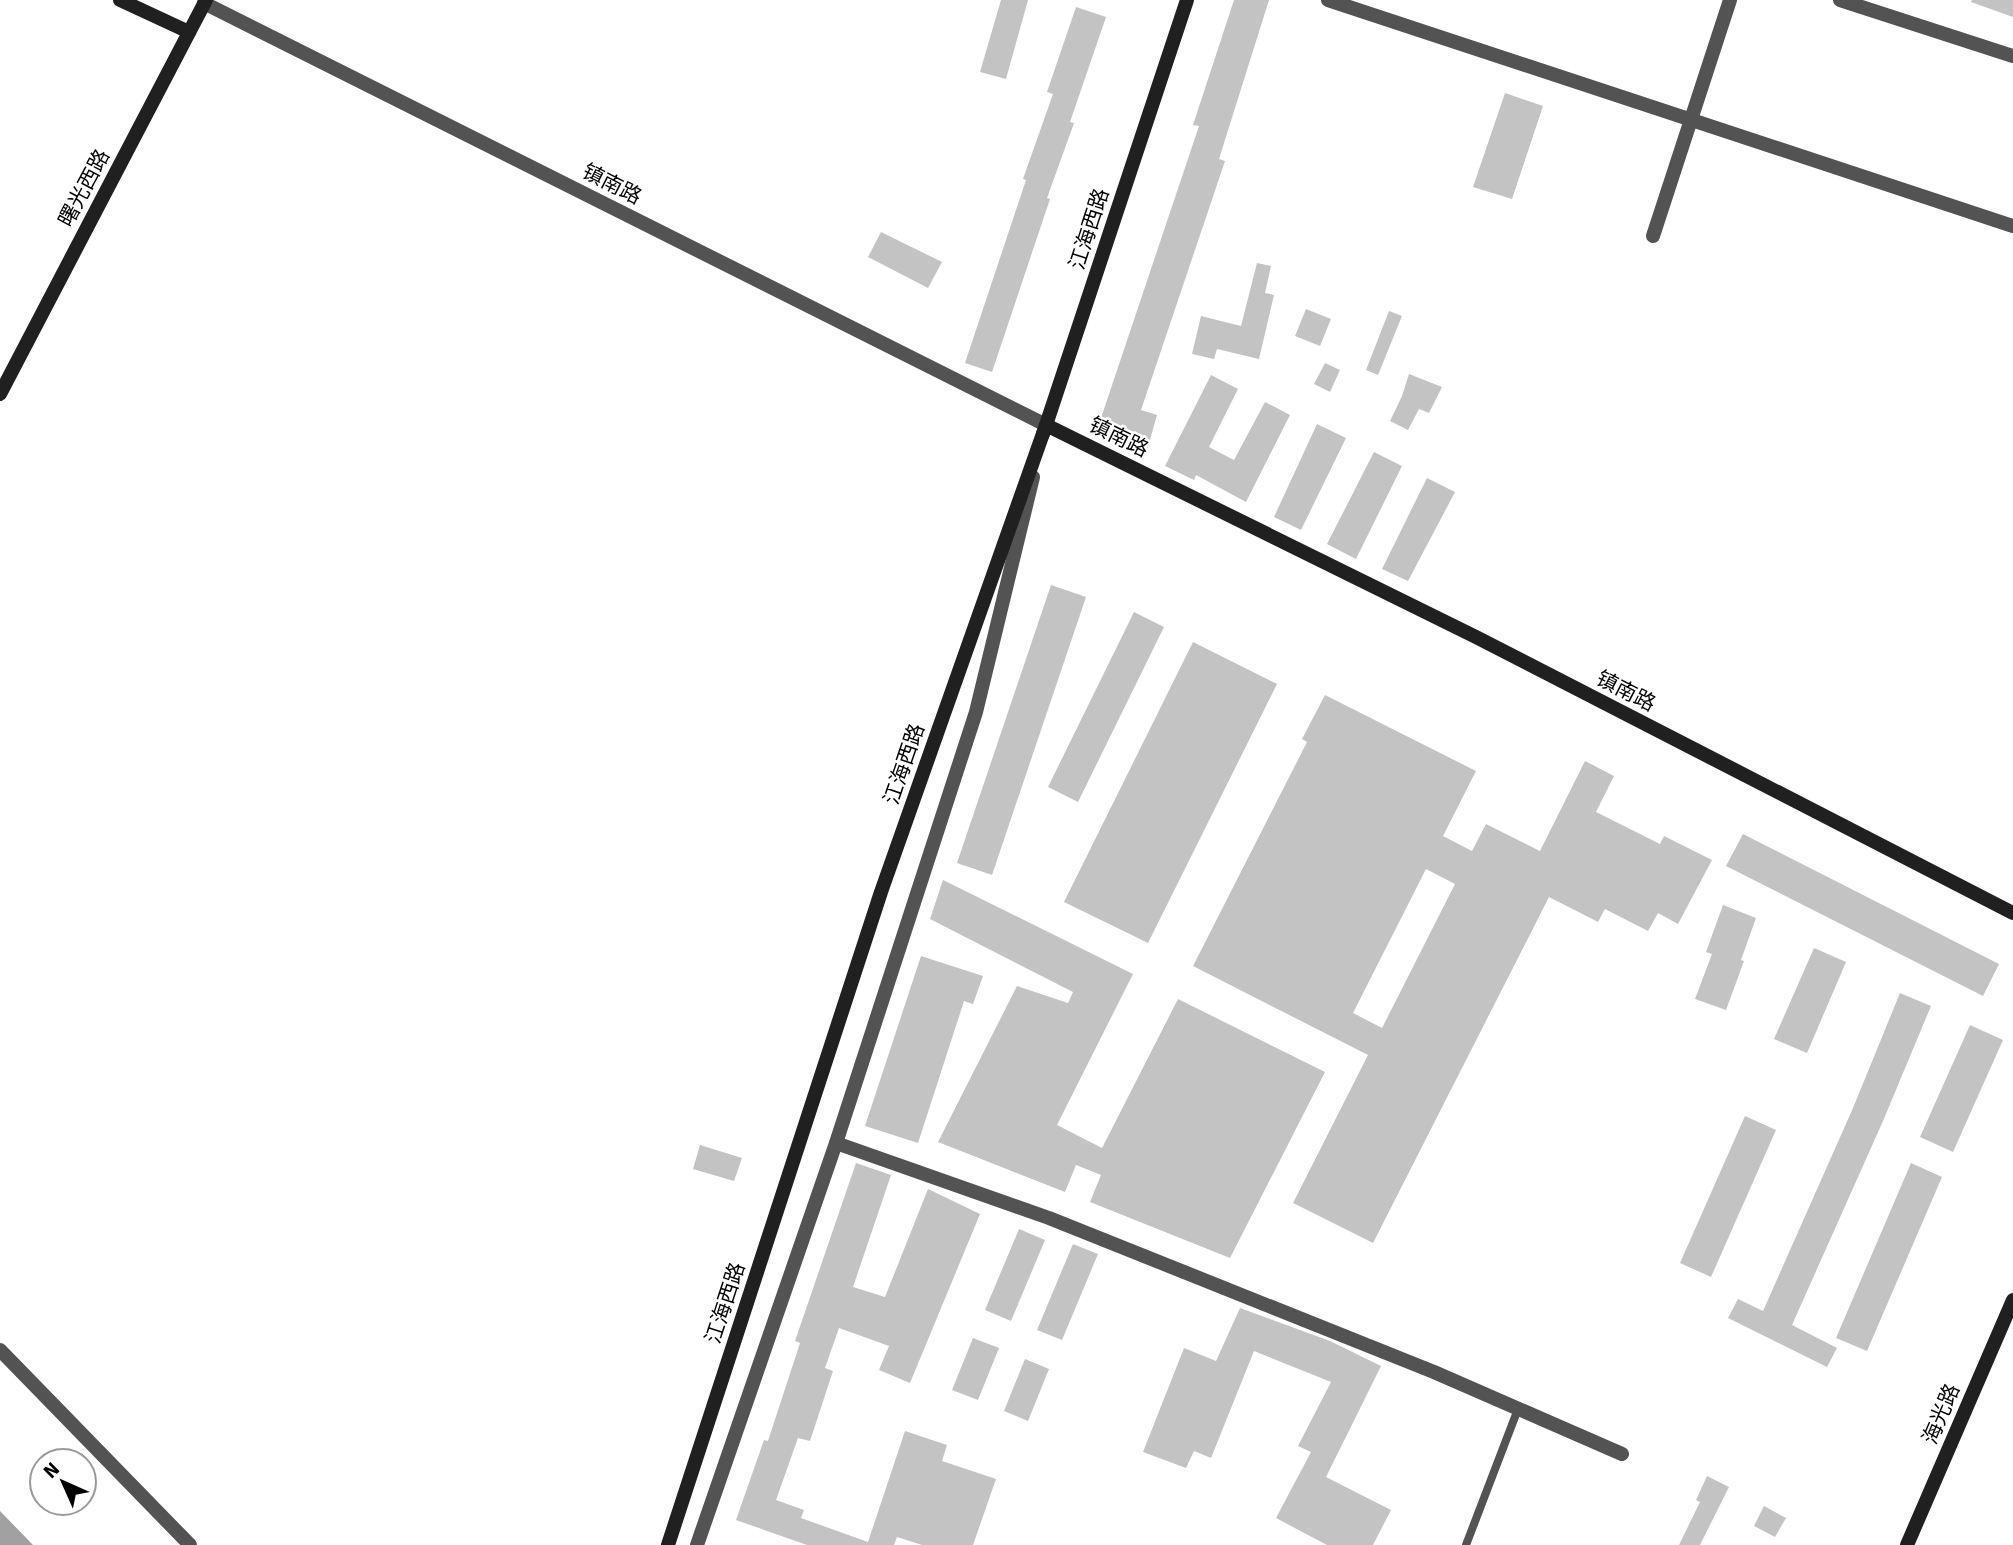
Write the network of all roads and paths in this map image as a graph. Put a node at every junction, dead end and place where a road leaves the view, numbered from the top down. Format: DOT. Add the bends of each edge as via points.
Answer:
graph roads {
  1 [pos="120,0"];
  2 [pos="1187,0"];
  3 [pos="1328,0"];
  4 [pos="1730,0"];
  5 [pos="1840,0"];
  6 [pos="205,1"];
  7 [pos="189,32"];
  8 [pos="2013,56"];
  9 [pos="1691,120"];
  10 [pos="2013,226"];
  11 [pos="1653,236"];
  12 [pos="0,394"];
  13 [pos="1046,425"];
  14 [pos="2013,913"];
  15 [pos="836,1143"];
  16 [pos="2013,1300"];
  17 [pos="0,1350"];
  18 [pos="1518,1409"];
  19 [pos="1622,1454"];
  20 [pos="703,1543"];
  21 [pos="190,1545"];
  22 [pos="668,1545"];
  23 [pos="1466,1545"];
  24 [pos="1907,1545"];
  1 -- 7 [label="street"];
  2 -- 13 [label="street, 江海西路"];
  3 -- 9 [label="street"];
  4 -- 9 [label="street"];
  5 -- 8 [label="street"];
  6 -- 7 [label="street, 曙光西路"];
  6 -- 13 [label="street, 镇南路"];
  7 -- 12 [label="street, 曙光西路"];
  9 -- 10 [label="street"];
  9 -- 11 [label="street"];
  13 -- 14 [label="street, 镇南路" via="1476,637"];
  13 -- 15 [label="street" via="976,712"];
  13 -- 22 [label="street, 江海西路" via="881,892"];
  15 -- 18 [label="street" via="1061,1223"];
  15 -- 20 [label="street"];
  16 -- 24 [label="street, 海光路"];
  17 -- 21 [label="street"];
  18 -- 19 [label="street"];
  18 -- 23 [label="lane"];
}
